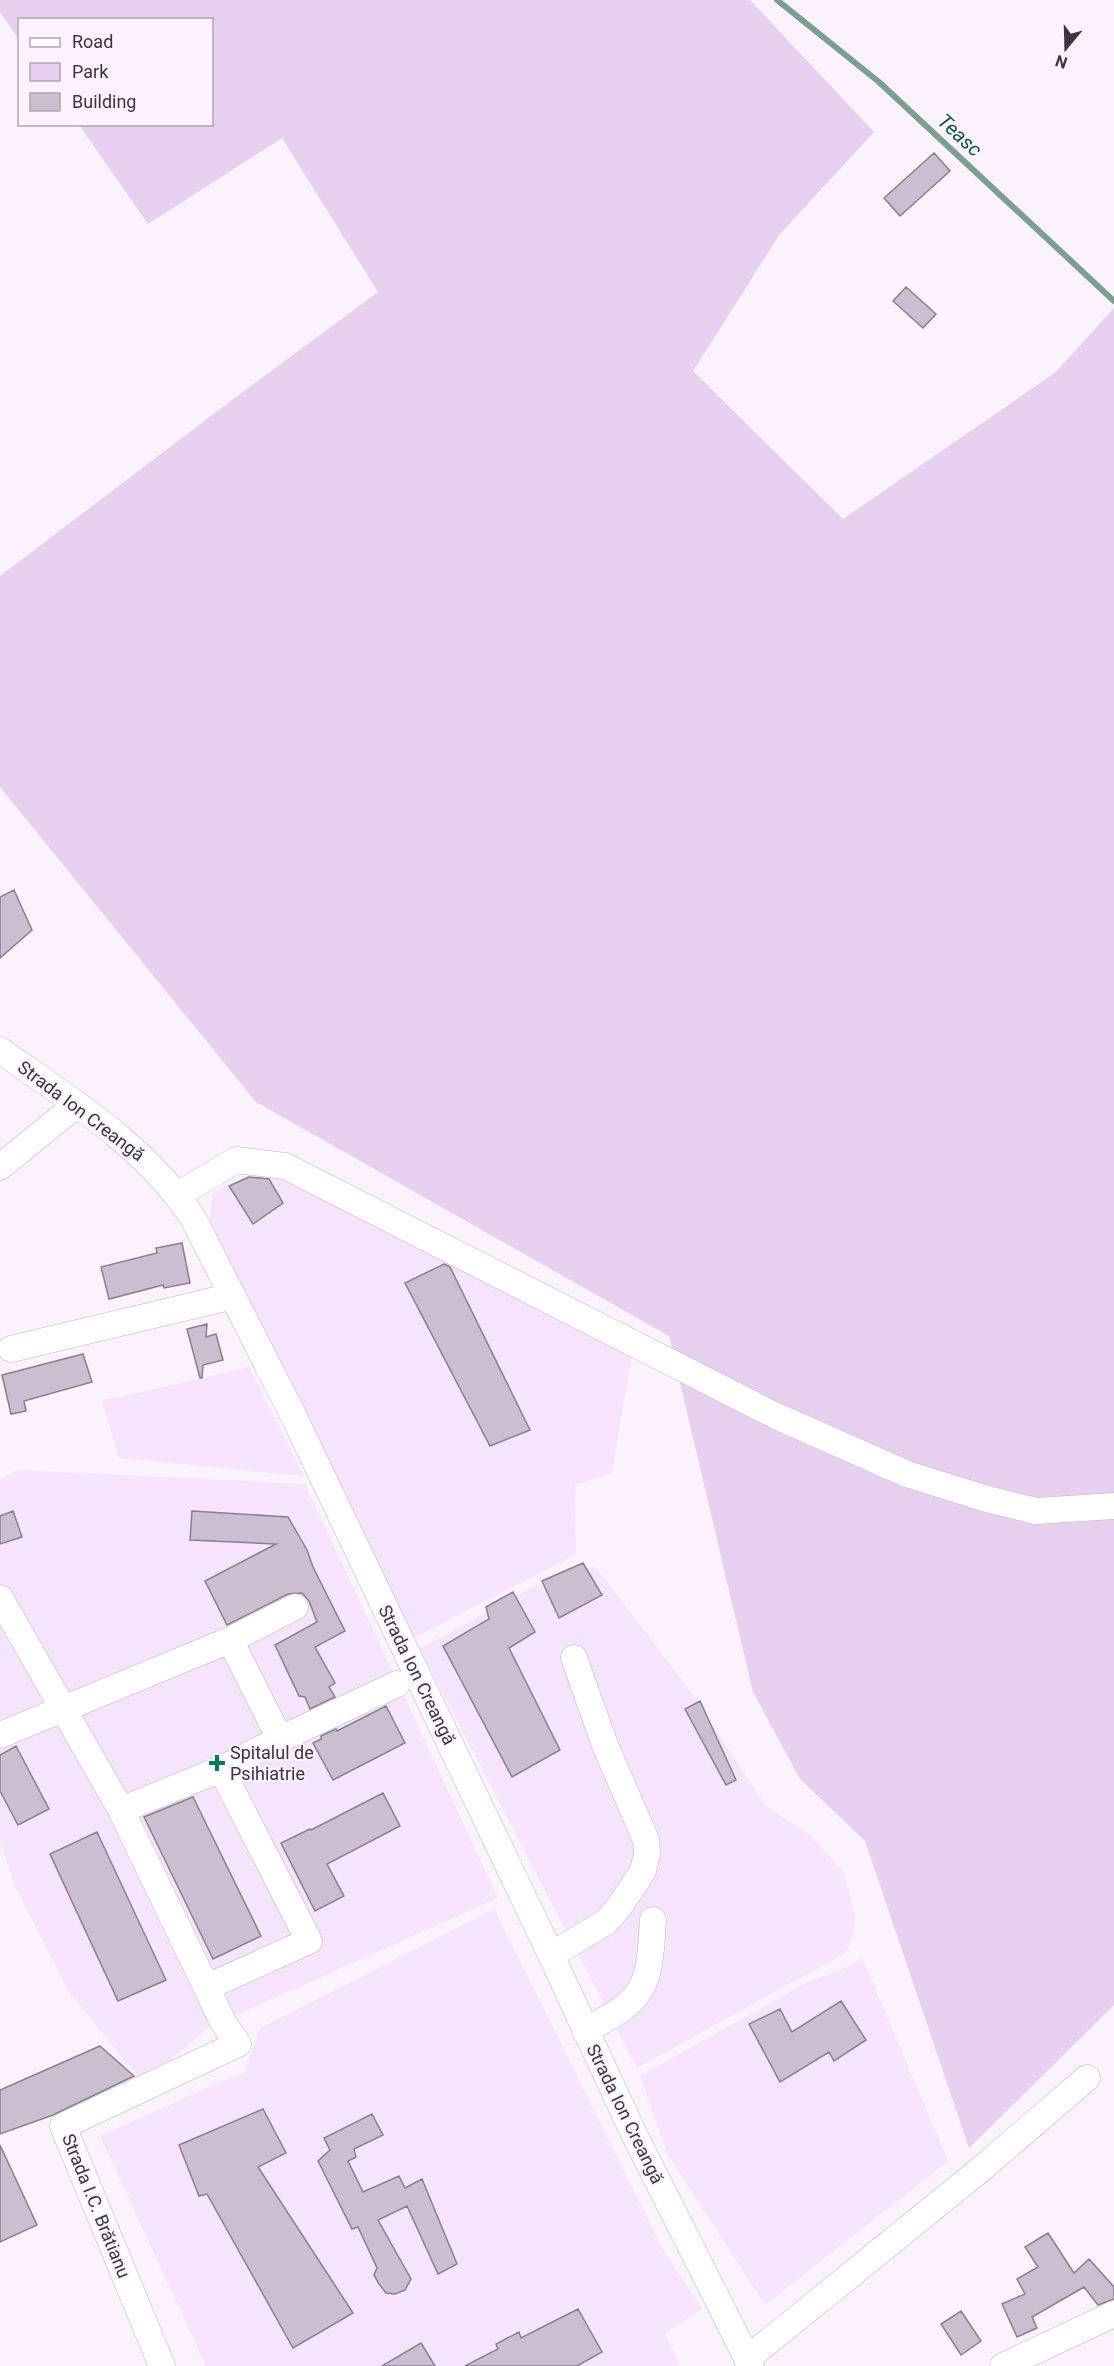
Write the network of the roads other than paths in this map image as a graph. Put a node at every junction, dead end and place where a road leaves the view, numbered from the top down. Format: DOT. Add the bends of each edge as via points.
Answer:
graph roads {
  1 [pos="0,1050"];
  2 [pos="76,1105"];
  3 [pos="0,1167"];
  4 [pos="178,1195"];
  5 [pos="233,1296"];
  6 [pos="11,1348"];
  7 [pos="1114,1506"];
  8 [pos="0,1598"];
  9 [pos="295,1607"];
  10 [pos="230,1640"];
  11 [pos="574,1658"];
  12 [pos="397,1684"];
  13 [pos="63,1710"];
  14 [pos="0,1735"];
  15 [pos="280,1739"];
  16 [pos="221,1770"];
  17 [pos="121,1809"];
  18 [pos="653,1920"];
  19 [pos="551,1955"];
  20 [pos="207,1987"];
  21 [pos="585,2031"];
  22 [pos="1087,2078"];
  23 [pos="1114,2314"];
  24 [pos="749,2362"];
  25 [pos="162,2366"];
  26 [pos="1003,2366"];
  1 -- 2 [label="street, Strada Ion Creangă"];
  2 -- 3 [label="street"];
  2 -- 4 [label="street, Strada Ion Creangă" via="126,1141"];
  4 -- 5 [label="street, Strada Ion Creangă" via="194,1218"];
  4 -- 7 [label="street" via="236,1160 285,1166 776,1416 906,1474 1036,1511"];
  5 -- 6 [label="street"];
  5 -- 19 [label="street, Strada Ion Creangă"];
  8 -- 13 [label="street"];
  9 -- 10 [label="street"];
  10 -- 13 [label="street"];
  10 -- 15 [label="street"];
  11 -- 19 [label="street" via="605,1745 646,1840 647,1854 643,1870 606,1922"];
  12 -- 15 [label="street"];
  13 -- 14 [label="street"];
  13 -- 17 [label="street"];
  15 -- 16 [label="street"];
  16 -- 17 [label="street"];
  16 -- 20 [label="street" via="309,1941"];
  17 -- 20 [label="street"];
  18 -- 21 [label="street" via="639,1992"];
  19 -- 21 [label="street, Strada Ion Creangă"];
  20 -- 25 [label="street, Strada I.C. Brătianu" via="238,2044 63,2126"];
  21 -- 24 [label="street, Strada Ion Creangă"];
  22 -- 24 [label="street"];
  23 -- 26 [label="street"];
}
